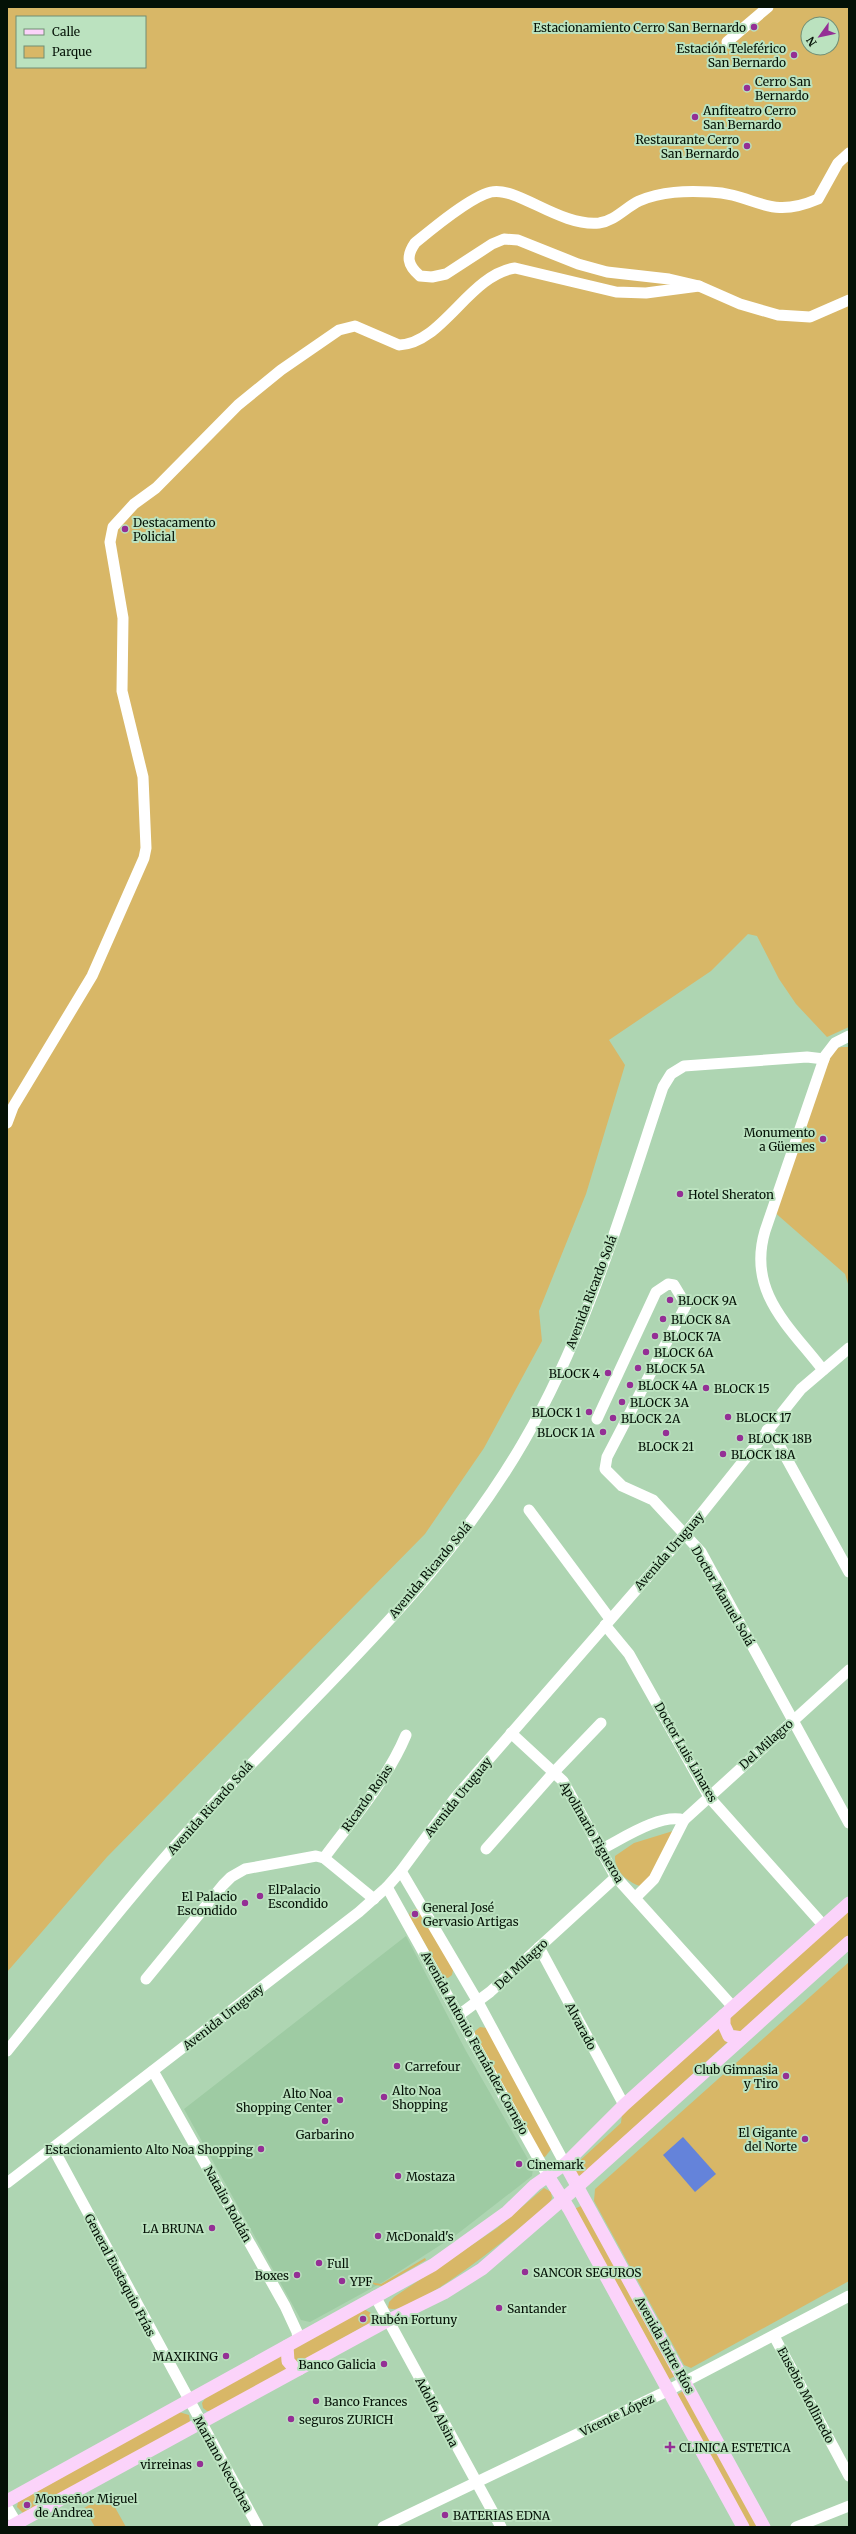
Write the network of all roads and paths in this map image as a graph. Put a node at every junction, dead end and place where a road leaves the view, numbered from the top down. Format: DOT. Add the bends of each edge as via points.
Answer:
graph roads {
  1 [pos="768,7"];
  2 [pos="727,42"];
  3 [pos="849,153"];
  4 [pos="699,286"];
  5 [pos="849,300"];
  6 [pos="849,1036"];
  7 [pos="835,1043"];
  8 [pos="849,1045"];
  9 [pos="824,1059"];
  10 [pos="7,1123"];
  11 [pos="849,1348"];
  12 [pos="823,1370"];
  13 [pos="597,1419"];
  14 [pos="768,1430"];
  15 [pos="528,1510"];
  16 [pos="685,1534"];
  17 [pos="849,1572"];
  18 [pos="608,1622"];
  19 [pos="849,1670"];
  20 [pos="792,1720"];
  21 [pos="601,1723"];
  22 [pos="511,1734"];
  23 [pos="406,1735"];
  24 [pos="555,1771"];
  25 [pos="709,1797"];
  26 [pos="684,1820"];
  27 [pos="849,1822"];
  28 [pos="486,1849"];
  29 [pos="600,1850"];
  30 [pos="324,1858"];
  31 [pos="401,1871"];
  32 [pos="616,1877"];
  33 [pos="387,1887"];
  34 [pos="635,1898"];
  35 [pos="374,1899"];
  36 [pos="849,1903"];
  37 [pos="824,1926"];
  38 [pos="849,1942"];
  39 [pos="539,1947"];
  40 [pos="146,1979"];
  41 [pos="478,2002"];
  42 [pos="729,2011"];
  43 [pos="459,2015"];
  44 [pos="742,2038"];
  45 [pos="7,2051"];
  46 [pos="153,2071"];
  47 [pos="624,2105"];
  48 [pos="53,2148"];
  49 [pos="565,2164"];
  50 [pos="548,2176"];
  51 [pos="7,2183"];
  52 [pos="578,2188"];
  53 [pos="562,2199"];
  54 [pos="375,2296"];
  55 [pos="849,2296"];
  56 [pos="387,2321"];
  57 [pos="774,2336"];
  58 [pos="293,2342"];
  59 [pos="300,2369"];
  60 [pos="685,2382"];
  61 [pos="668,2391"];
  62 [pos="188,2401"];
  63 [pos="200,2423"];
  64 [pos="849,2476"];
  65 [pos="476,2483"];
  66 [pos="7,2501"];
  67 [pos="849,2506"];
  68 [pos="7,2507"];
  69 [pos="16,2526"];
  70 [pos="258,2527"];
  71 [pos="383,2527"];
  72 [pos="501,2527"];
  73 [pos="743,2527"];
  74 [pos="764,2527"];
  75 [pos="796,2527"];
  1 -- 2 [label="street"];
  3 -- 4 [label="street" via="838,163 818,199 788,209 770,208 723,192 668,192 638,202 611,219 588,224 562,218 509,194 491,192 437,225 415,243 409,252 408,261 413,271 420,276 432,277 446,274 492,244 504,239 518,240 572,262 607,272 669,279"];
  4 -- 5 [label="street" via="740,304 792,318 810,317"];
  4 -- 10 [label="street" via="646,293 616,292 515,268 501,270 489,276 432,330 407,345 399,345 356,326 339,330 280,370 238,405 156,488 116,521 110,542 123,618 122,691 143,777 145,853 98,966 13,1107"];
  6 -- 7 [label="street"];
  7 -- 8 [label="street"];
  7 -- 9 [label="street"];
  9 -- 12 [label="street" via="765,1231 760,1263 762,1283 771,1304"];
  9 -- 45 [label="street, Avenida Ricardo Solá" via="807,1057 684,1066 671,1074 662,1087 610,1246 566,1355 524,1440 479,1510 453,1547 413,1594 185,1833 98,1935"];
  11 -- 12 [label="street, Avenida Uruguay"];
  12 -- 14 [label="street, Avenida Uruguay" via="801,1390"];
  13 -- 16 [label="street, Doctor Manuel Solá" via="656,1292 668,1284 674,1285 686,1305 607,1457 605,1469 622,1486 653,1500"];
  14 -- 16 [label="street, Avenida Uruguay"];
  14 -- 17 [label="street"];
  15 -- 18 [label="street, Doctor Luis Linares"];
  16 -- 18 [label="street, Avenida Uruguay"];
  16 -- 20 [label="street, Doctor Manuel Solá" via="701,1552"];
  18 -- 22 [label="street, Avenida Uruguay"];
  18 -- 25 [label="street, Doctor Luis Linares" via="629,1654"];
  19 -- 20 [label="street, Del Milagro"];
  20 -- 25 [label="street, Del Milagro"];
  20 -- 27 [label="street, Doctor Manuel Solá"];
  21 -- 24 [label="street"];
  22 -- 24 [label="street, Apolinario Figueroa"];
  22 -- 31 [label="street, Avenida Uruguay" via="455,1798"];
  23 -- 30 [label="street, Ricardo Rojas" via="395,1758 368,1799"];
  24 -- 28 [label="street"];
  24 -- 29 [label="street, Apolinario Figueroa" via="563,1781"];
  25 -- 26 [label="street, Del Milagro"];
  25 -- 37 [label="street, Doctor Luis Linares"];
  26 -- 29 [label="street" via="663,1820 653,1823"];
  26 -- 34 [label="street, Del Milagro" via="654,1879"];
  29 -- 32 [label="street, Apolinario Figueroa"];
  30 -- 35 [label="street"];
  30 -- 40 [label="street" via="309,1857 245,1869 237,1873 218,1891"];
  31 -- 33 [label="street, Avenida Uruguay"];
  31 -- 41 [label="street, Avenida Antonio Fernández Cornejo"];
  32 -- 34 [label="street, Apolinario Figueroa"];
  32 -- 39 [label="street, Del Milagro"];
  33 -- 35 [label="street, Avenida Uruguay"];
  33 -- 43 [label="street, Avenida Antonio Fernández Cornejo"];
  34 -- 42 [label="street, Apolinario Figueroa"];
  35 -- 46 [label="street, Avenida Uruguay"];
  36 -- 37 [label="main road"];
  37 -- 42 [label="main road"];
  38 -- 44 [label="main road"];
  39 -- 41 [label="street, Del Milagro"];
  39 -- 47 [label="street, Alvarado"];
  41 -- 43 [label="street, Del Milagro"];
  41 -- 49 [label="street, Avenida Antonio Fernández Cornejo"];
  42 -- 44 [label="main road" via="724,2025 729,2036"];
  42 -- 47 [label="main road"];
  43 -- 50 [label="street, Avenida Antonio Fernández Cornejo"];
  44 -- 52 [label="main road"];
  46 -- 48 [label="street, Avenida Uruguay"];
  46 -- 58 [label="street, Natalio Roldán" via="285,2306 297,2332"];
  47 -- 49 [label="main road"];
  48 -- 51 [label="street, Avenida Uruguay"];
  48 -- 62 [label="street, General Eustaquio Frías"];
  49 -- 50 [label="main road"];
  49 -- 52 [label="main road, Avenida Entre Ríos"];
  50 -- 53 [label="main road, Avenida Antonio Fernández Cornejo"];
  50 -- 54 [label="main road" via="507,2212 463,2245 433,2265"];
  52 -- 53 [label="main road"];
  52 -- 60 [label="main road, Avenida Entre Ríos"];
  53 -- 56 [label="main road" via="482,2269 444,2294"];
  53 -- 61 [label="main road, Avenida Entre Ríos"];
  54 -- 56 [label="street, Adolfo Alsina"];
  54 -- 58 [label="main road"];
  55 -- 57 [label="street, Vicente López"];
  56 -- 59 [label="main road"];
  56 -- 65 [label="street, Adolfo Alsina"];
  57 -- 60 [label="street, Vicente López"];
  57 -- 64 [label="street, Eusebio Mollinedo"];
  58 -- 59 [label="main road" via="288,2361 294,2368"];
  58 -- 62 [label="main road"];
  59 -- 63 [label="main road"];
  60 -- 61 [label="street, Vicente López"];
  60 -- 74 [label="main road, Avenida Entre Ríos"];
  61 -- 65 [label="street, Vicente López"];
  61 -- 73 [label="main road, Avenida Entre Ríos"];
  62 -- 63 [label="street, Mariano Necochea"];
  62 -- 66 [label="main road"];
  63 -- 69 [label="main road"];
  63 -- 70 [label="street, Mariano Necochea"];
  65 -- 71 [label="street, Vicente López"];
  65 -- 72 [label="street, Adolfo Alsina"];
  67 -- 75 [label="street"];
  68 -- 69 [label="street"];
}
